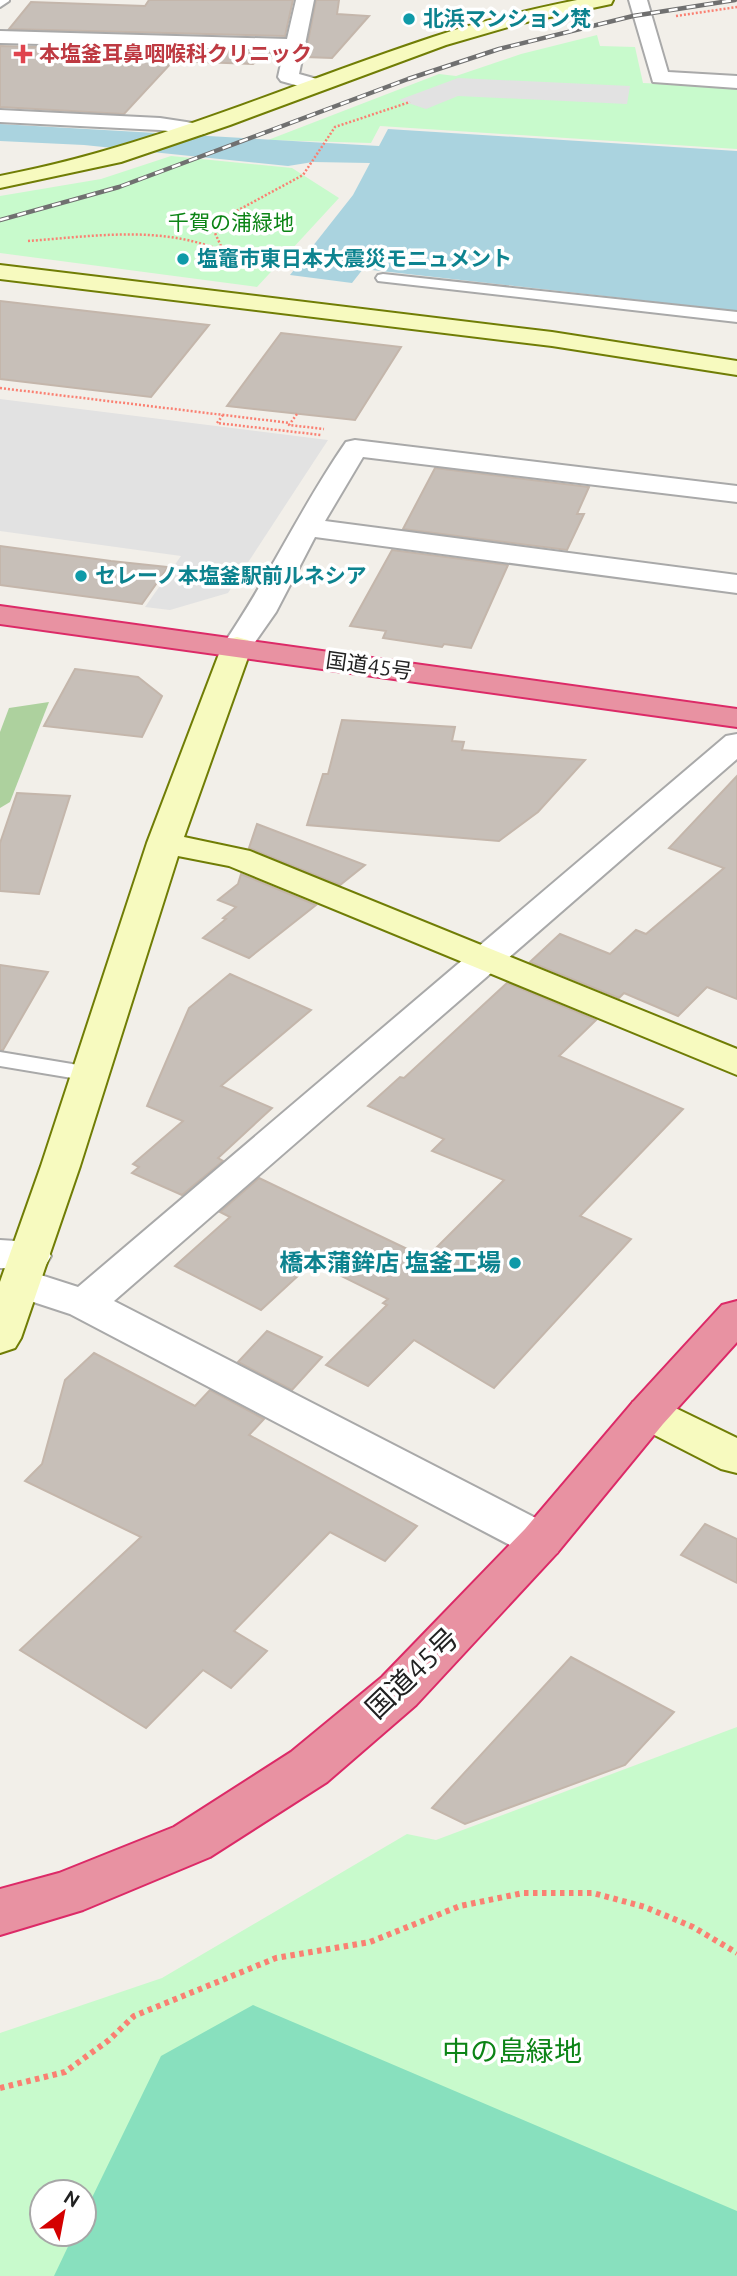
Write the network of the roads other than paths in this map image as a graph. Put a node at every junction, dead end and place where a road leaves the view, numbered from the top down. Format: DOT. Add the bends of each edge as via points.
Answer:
graph roads {
  1 [pos="305,0"];
  2 [pos="604,0"];
  3 [pos="638,0"];
  4 [pos="0,37"];
  5 [pos="295,45"];
  6 [pos="737,82"];
  7 [pos="317,85"];
  8 [pos="0,116"];
  9 [pos="193,131"];
  10 [pos="0,182"];
  11 [pos="0,272"];
  12 [pos="383,278"];
  13 [pos="737,317"];
  14 [pos="737,368"];
  15 [pos="737,494"];
  16 [pos="306,527"];
  17 [pos="737,584"];
  18 [pos="0,615"];
  19 [pos="237,646"];
  20 [pos="737,718"];
  21 [pos="737,743"];
  22 [pos="164,843"];
  23 [pos="484,959"];
  24 [pos="0,1059"];
  25 [pos="737,1063"];
  26 [pos="90,1074"];
  27 [pos="17,1264"];
  28 [pos="85,1304"];
  29 [pos="737,1315"];
  30 [pos="0,1338"];
  31 [pos="648,1412"];
  32 [pos="737,1457"];
  33 [pos="541,1541"];
  34 [pos="0,1912"];
  1 -- 5 [label="street"];
  2 -- 7 [label="street" via="440,41"];
  3 -- 6 [label="street" via="660,78"];
  4 -- 5 [label="street"];
  5 -- 7 [label="street" via="288,77"];
  7 -- 9 [label="street"];
  8 -- 9 [label="street" via="160,124"];
  9 -- 10 [label="street" via="72,169"];
  11 -- 14 [label="street" via="552,339"];
  12 -- 13 [label="lane"];
  15 -- 16 [label="street" via="355,448"];
  16 -- 17 [label="street"];
  16 -- 19 [label="street" via="261,612"];
  18 -- 19 [label="highway, 国道45号"];
  19 -- 20 [label="highway, 国道45号"];
  19 -- 22 [label="street"];
  21 -- 23 [label="street"];
  22 -- 23 [label="street" via="238,858"];
  22 -- 26 [label="street"];
  23 -- 25 [label="street"];
  23 -- 28 [label="street"];
  24 -- 26 [label="lane"];
  26 -- 27 [label="street"];
  27 -- 28 [label="street"];
  27 -- 30 [label="street"];
  28 -- 33 [label="street"];
  29 -- 31 [label="highway, 国道45号"];
  31 -- 32 [label="street"];
  31 -- 33 [label="highway, 国道45号"];
  33 -- 34 [label="highway, 国道45号" via="399,1691 309,1767 192,1842 65,1894"];
}
